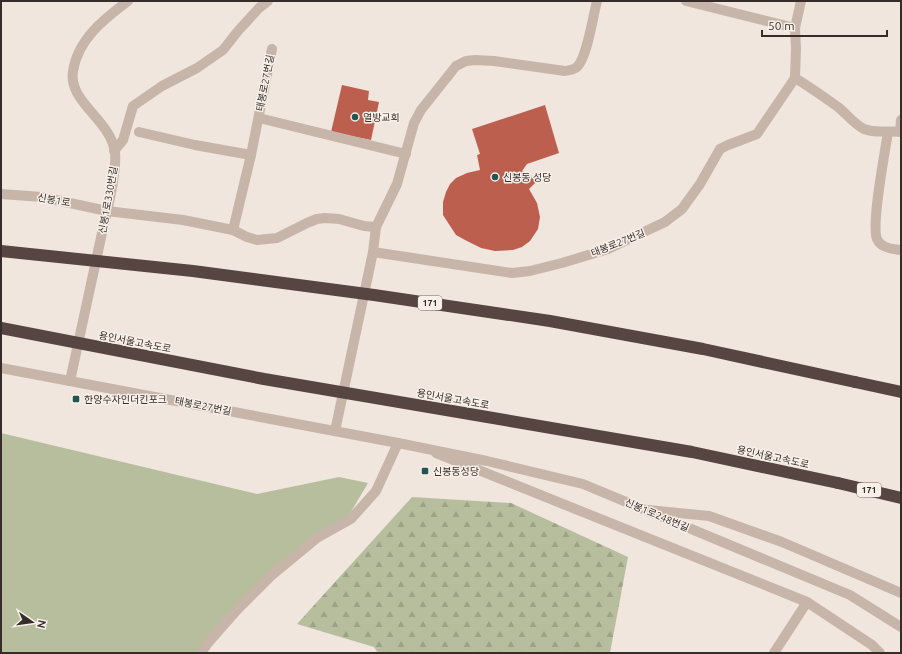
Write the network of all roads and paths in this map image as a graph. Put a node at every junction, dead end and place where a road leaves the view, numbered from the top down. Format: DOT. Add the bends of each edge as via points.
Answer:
graph roads {
  1 [pos="128,1"];
  2 [pos="268,1"];
  3 [pos="596,1"];
  4 [pos="686,1"];
  5 [pos="801,1"];
  6 [pos="795,28"];
  7 [pos="272,49"];
  8 [pos="795,78"];
  9 [pos="259,118"];
  10 [pos="901,120"];
  11 [pos="139,132"];
  12 [pos="888,132"];
  13 [pos="900,132"];
  14 [pos="114,151"];
  15 [pos="406,154"];
  16 [pos="251,156"];
  17 [pos="1,194"];
  18 [pos="107,211"];
  19 [pos="376,227"];
  20 [pos="233,230"];
  21 [pos="901,250"];
  22 [pos="1,251"];
  23 [pos="373,252"];
  24 [pos="1,328"];
  25 [pos="1,368"];
  26 [pos="70,381"];
  27 [pos="901,392"];
  28 [pos="335,431"];
  29 [pos="398,443"];
  30 [pos="423,448"];
  31 [pos="901,498"];
  32 [pos="645,510"];
  33 [pos="901,593"];
  34 [pos="807,602"];
  35 [pos="901,627"];
  36 [pos="201,653"];
  37 [pos="774,653"];
  38 [pos="880,653"];
  1 -- 14 [label="street, 신봉1로330번길" via="102,20 84,43 72,73 81,101 104,127"];
  2 -- 14 [label="street" via="243,25 223,50 133,106 123,140"];
  3 -- 15 [label="street" via="584,53 578,66 565,71 494,61 461,62 421,110 414,123"];
  4 -- 6 [label="street"];
  5 -- 6 [label="street"];
  6 -- 8 [label="street"];
  7 -- 9 [label="street, 태봉로27번길"];
  8 -- 12 [label="street" via="840,108 864,129"];
  8 -- 23 [label="street, 태봉로27번길" via="758,134 720,149 682,209 665,222 608,249 556,265 512,273"];
  9 -- 15 [label="street, 태봉로27번길"];
  9 -- 16 [label="street, 태봉로27번길"];
  10 -- 13 [label="street"];
  11 -- 16 [label="street"];
  12 -- 13 [label="street"];
  12 -- 21 [label="street" via="875,230 877,240 884,246"];
  14 -- 18 [label="street, 신봉1로330번길" via="115,164"];
  15 -- 19 [label="street" via="397,184"];
  16 -- 20 [label="street, 태봉로27번길"];
  17 -- 18 [label="street, 신봉1로" via="42,197"];
  18 -- 20 [label="street" via="183,220"];
  18 -- 26 [label="street, 신봉1로330번길"];
  19 -- 20 [label="street" via="325,218 268,240 257,240"];
  19 -- 23 [label="street"];
  22 -- 27 [label="highway, 171, bridge" via="200,272 550,321 703,349"];
  23 -- 28 [label="street"];
  24 -- 31 [label="highway, 용인서울고속도로 / 171, bridge" via="264,379 692,452"];
  25 -- 26 [label="street, 태봉로27번길"];
  26 -- 28 [label="street, 태봉로27번길"];
  28 -- 29 [label="street, 태봉로27번길"];
  29 -- 30 [label="street, 신봉1로248번길"];
  29 -- 36 [label="street" via="376,491 351,519 317,538 271,576 236,610"];
  30 -- 32 [label="street, 신봉1로248번길" via="583,484"];
  30 -- 34 [label="street"];
  32 -- 33 [label="street" via="709,516 782,542"];
  32 -- 35 [label="street, 신봉1로248번길" via="850,595"];
  34 -- 37 [label="street"];
  34 -- 38 [label="street"];
}
